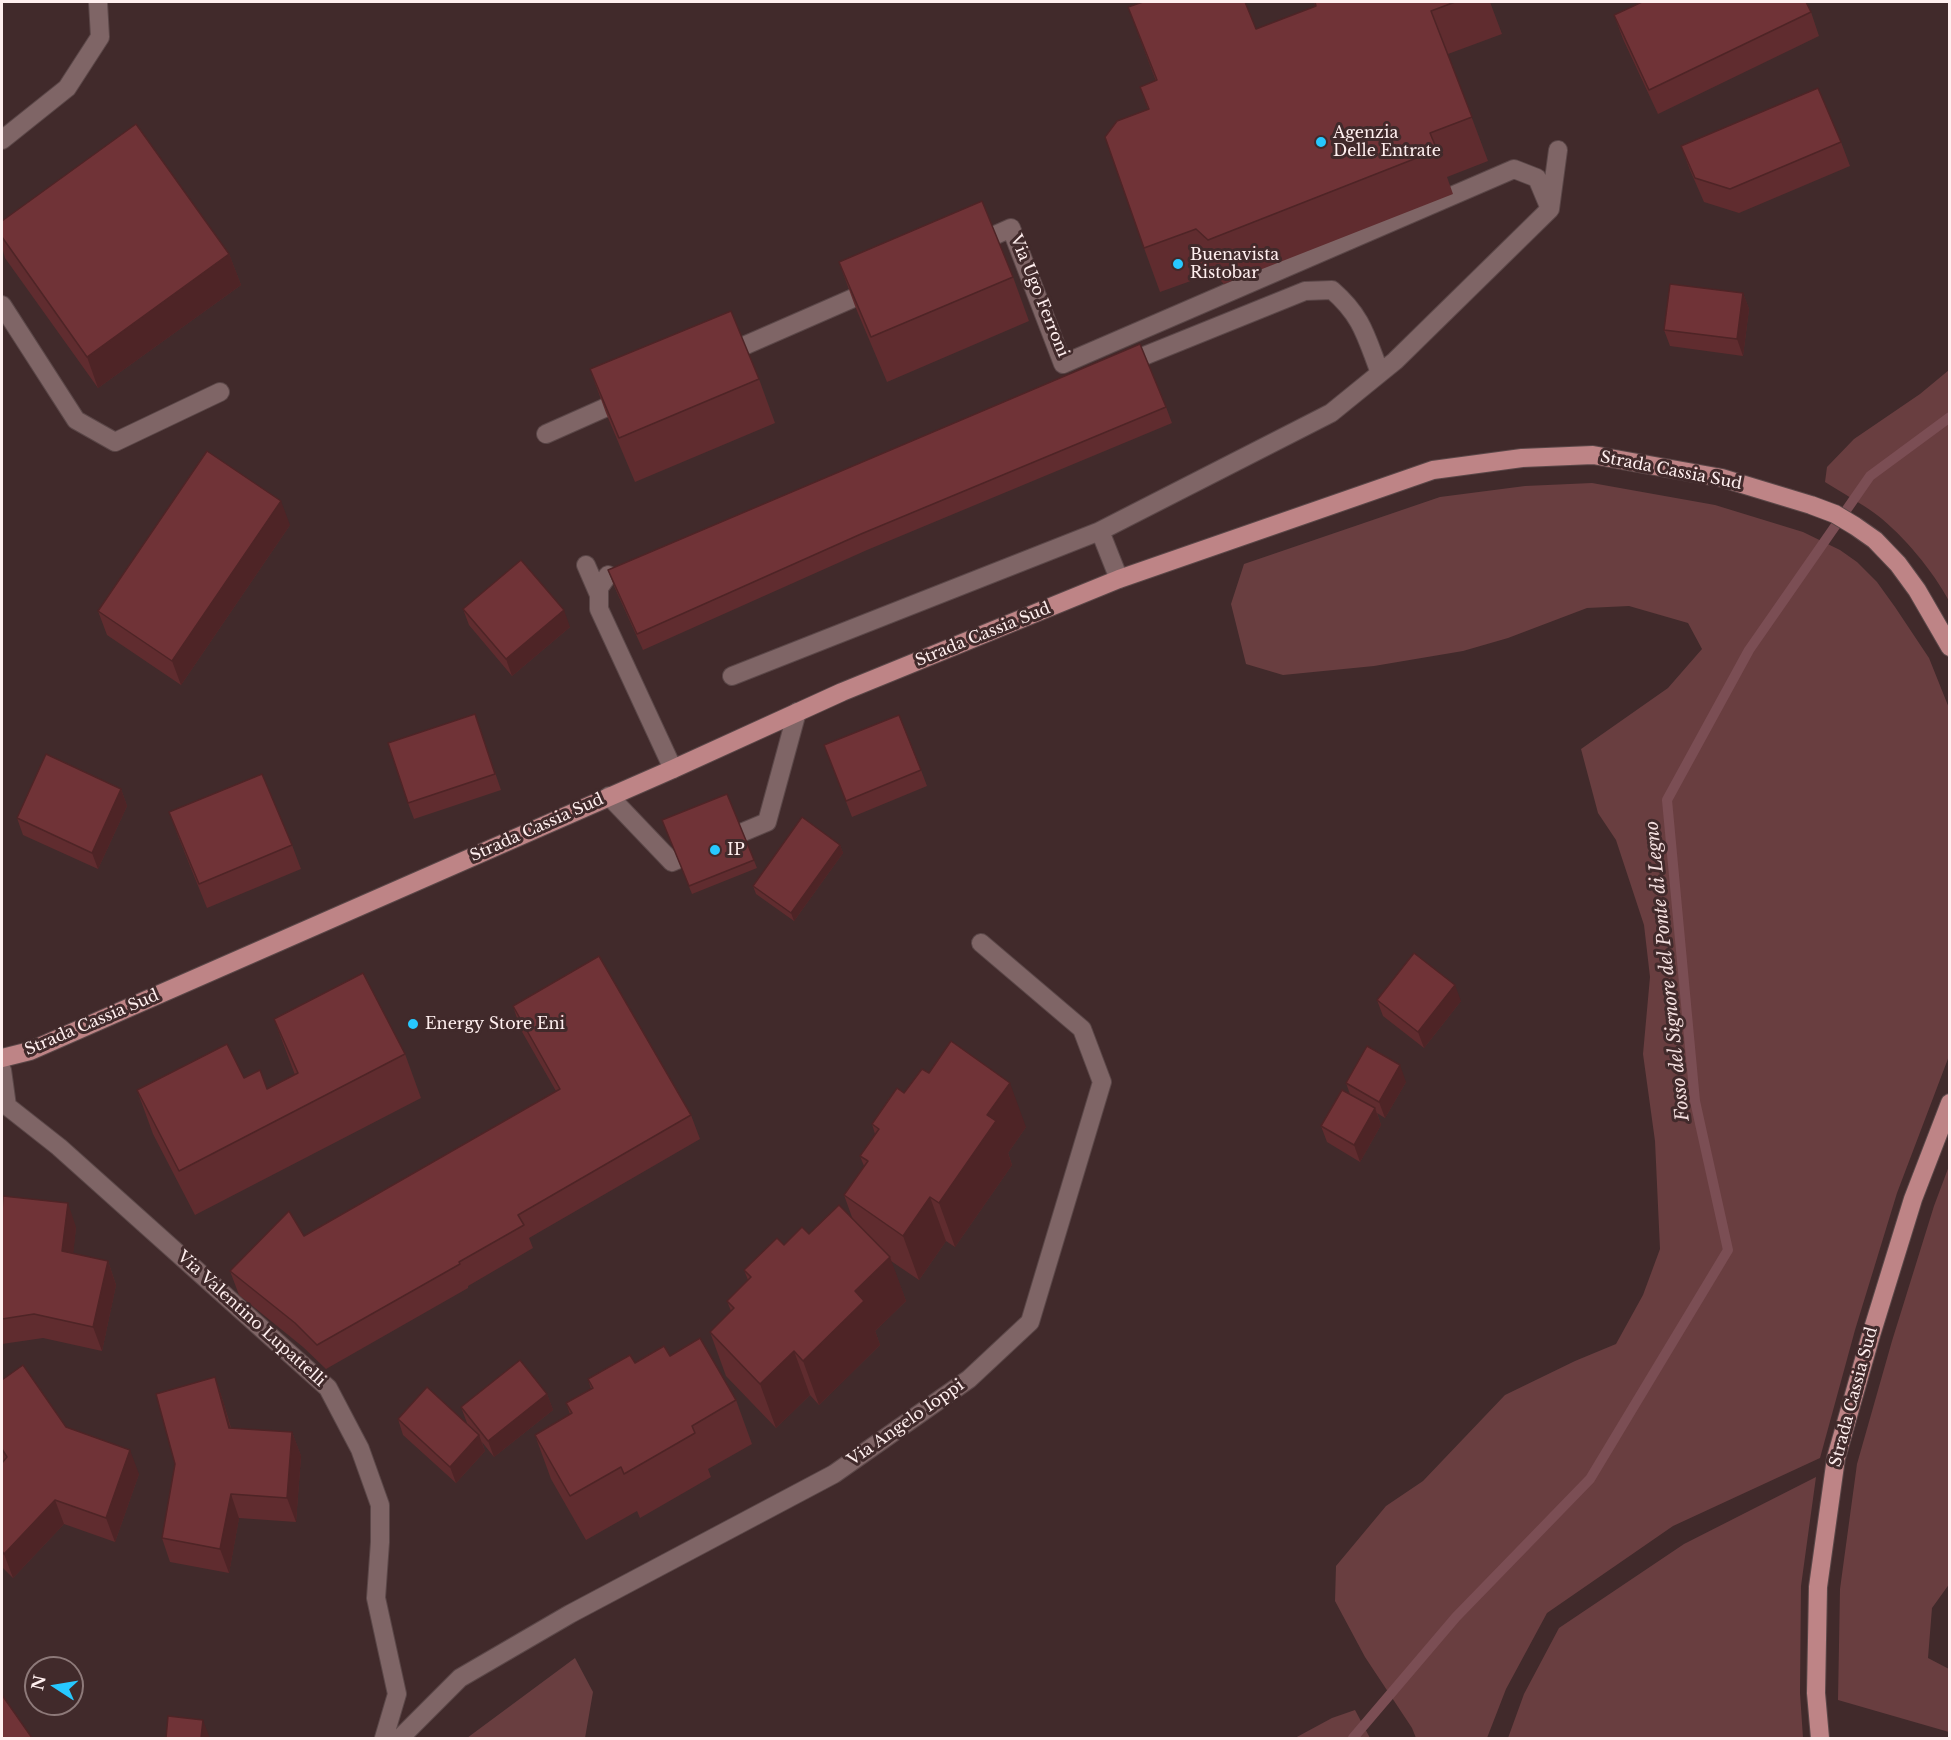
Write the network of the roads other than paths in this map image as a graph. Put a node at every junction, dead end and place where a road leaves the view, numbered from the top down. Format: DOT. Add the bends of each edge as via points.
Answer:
graph roads {
  1 [pos="98,2"];
  2 [pos="2,140"];
  3 [pos="1558,150"];
  4 [pos="1550,209"];
  5 [pos="957,252"];
  6 [pos="892,281"];
  7 [pos="2,305"];
  8 [pos="1144,356"];
  9 [pos="708,362"];
  10 [pos="1380,373"];
  11 [pos="643,391"];
  12 [pos="220,392"];
  13 [pos="546,434"];
  14 [pos="1100,531"];
  15 [pos="586,566"];
  16 [pos="608,575"];
  17 [pos="1119,579"];
  18 [pos="599,595"];
  19 [pos="1950,647"];
  20 [pos="732,676"];
  21 [pos="797,712"];
  22 [pos="673,769"];
  23 [pos="609,796"];
  24 [pos="981,943"];
  25 [pos="2,1058"];
  26 [pos="2,1070"];
  27 [pos="3,1100"];
  28 [pos="1950,1103"];
  29 [pos="384,1738"];
  30 [pos="400,1738"];
  31 [pos="1820,1738"];
  1 -- 2 [label="street" via="100,36 67,88"];
  3 -- 4 [label="street"];
  4 -- 5 [label="street, Via Ugo Ferroni" via="1537,178 1514,169 1063,364 1011,228"];
  4 -- 10 [label="street"];
  6 -- 9 [label="street"];
  7 -- 12 [label="street" via="76,420 115,442"];
  8 -- 10 [label="street" via="1305,291 1332,290 1362,324"];
  10 -- 14 [label="street" via="1331,413"];
  11 -- 13 [label="street"];
  14 -- 17 [label="street"];
  14 -- 20 [label="street"];
  15 -- 18 [label="street"];
  16 -- 18 [label="street"];
  17 -- 19 [label="main road, Strada Cassia Sud" via="1433,470 1522,458 1593,456 1722,478 1842,518 1875,540 1898,564"];
  17 -- 21 [label="main road, Strada Cassia Sud"];
  18 -- 22 [label="street" via="599,609"];
  21 -- 22 [label="main road, Strada Cassia Sud"];
  21 -- 23 [label="street" via="767,822 672,861"];
  22 -- 23 [label="main road, Strada Cassia Sud"];
  23 -- 25 [label="main road, Strada Cassia Sud" via="30,1051"];
  24 -- 30 [label="street, Via Angelo Ioppi" via="1082,1029 1102,1082 1030,1322 969,1379 834,1474 570,1614 460,1678"];
  26 -- 27 [label="street, Via Valentino Lupattelli"];
  27 -- 29 [label="street, Via Valentino Lupattelli" via="328,1388 360,1449 380,1505 376,1598 397,1695"];
  28 -- 31 [label="main road, Strada Cassia Sud" via="1913,1199 1836,1458 1818,1587 1816,1693"];
}
